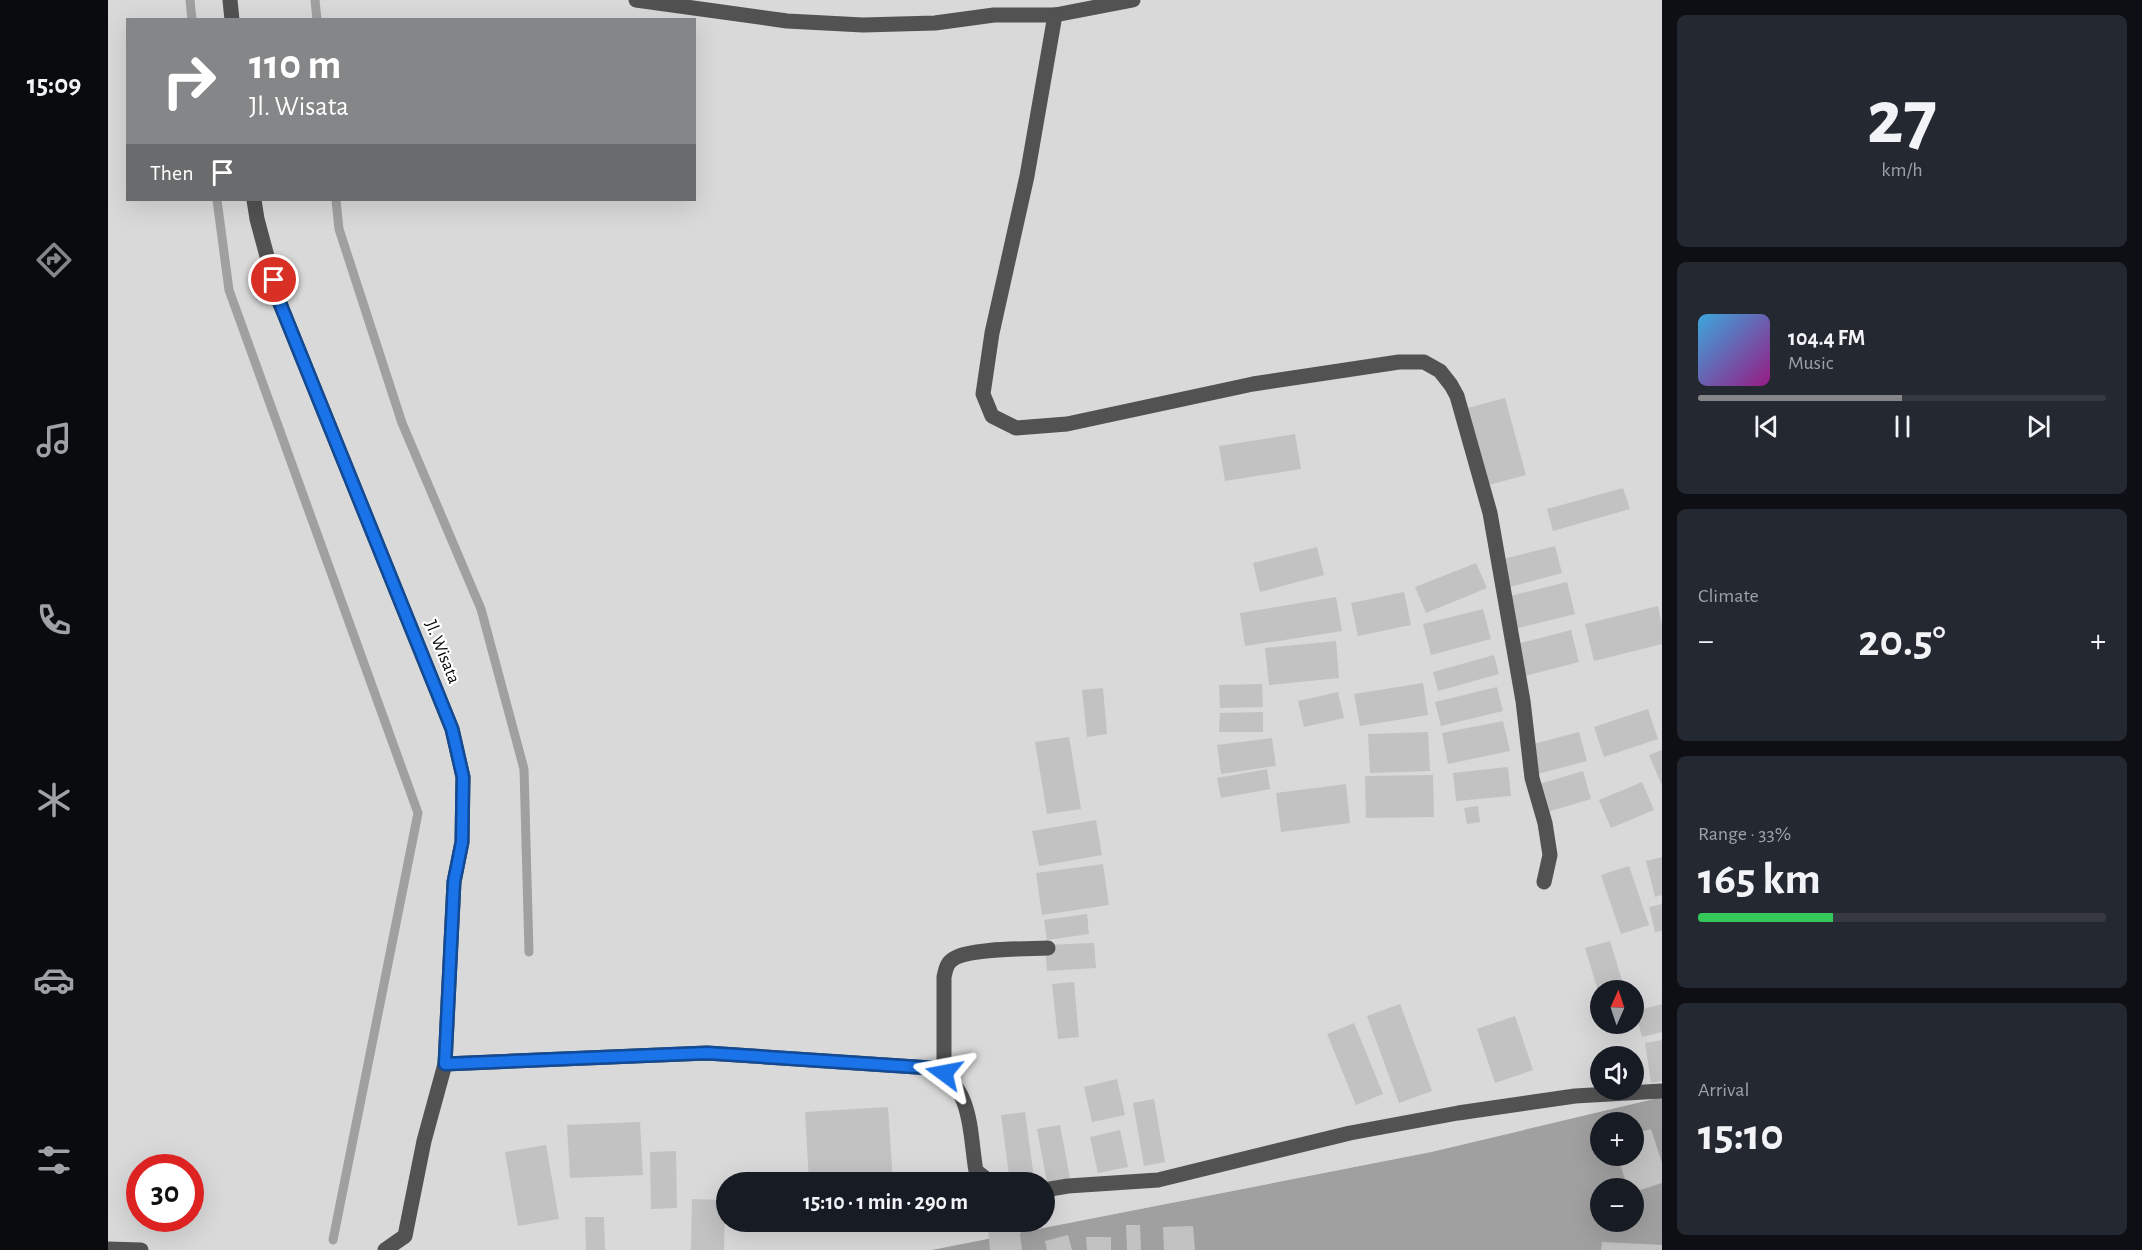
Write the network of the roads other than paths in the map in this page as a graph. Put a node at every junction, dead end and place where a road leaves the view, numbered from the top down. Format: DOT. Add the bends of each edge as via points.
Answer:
graph roads {
  1 [pos="230,0"];
  2 [pos="636,0"];
  3 [pos="1133,0"];
  4 [pos="1055,15"];
  5 [pos="232,18"];
  6 [pos="254,201"];
  7 [pos="1544,882"];
  8 [pos="1048,948"];
  9 [pos="445,1064"];
  10 [pos="944,1073"];
  11 [pos="1662,1091"];
  12 [pos="977,1172"];
  13 [pos="1055,1188"];
  14 [pos="108,1249"];
  15 [pos="141,1250"];
  16 [pos="385,1250"];
  1 -- 5 [label="street"];
  2 -- 4 [label="street" via="787,21 863,26 935,23 994,15"];
  3 -- 4 [label="street"];
  4 -- 7 [label="street" via="1027,176 992,333 983,394 992,416 1016,428 1067,424 1253,384 1400,362 1424,362 1440,371 1458,396 1490,513 1523,701 1532,778 1550,855"];
  6 -- 9 [label="street, Jl. Wisata" via="279,301 452,729 463,777"];
  8 -- 10 [label="street" via="971,953 956,957 947,965"];
  9 -- 10 [label="street" via="707,1053 931,1068"];
  9 -- 16 [label="street, Jl. Wisata" via="424,1141 405,1236"];
  10 -- 12 [label="street" via="969,1114"];
  11 -- 13 [label="street" via="1575,1096 1458,1113 1350,1133 1158,1180"];
  14 -- 15 [label="street"];
}
